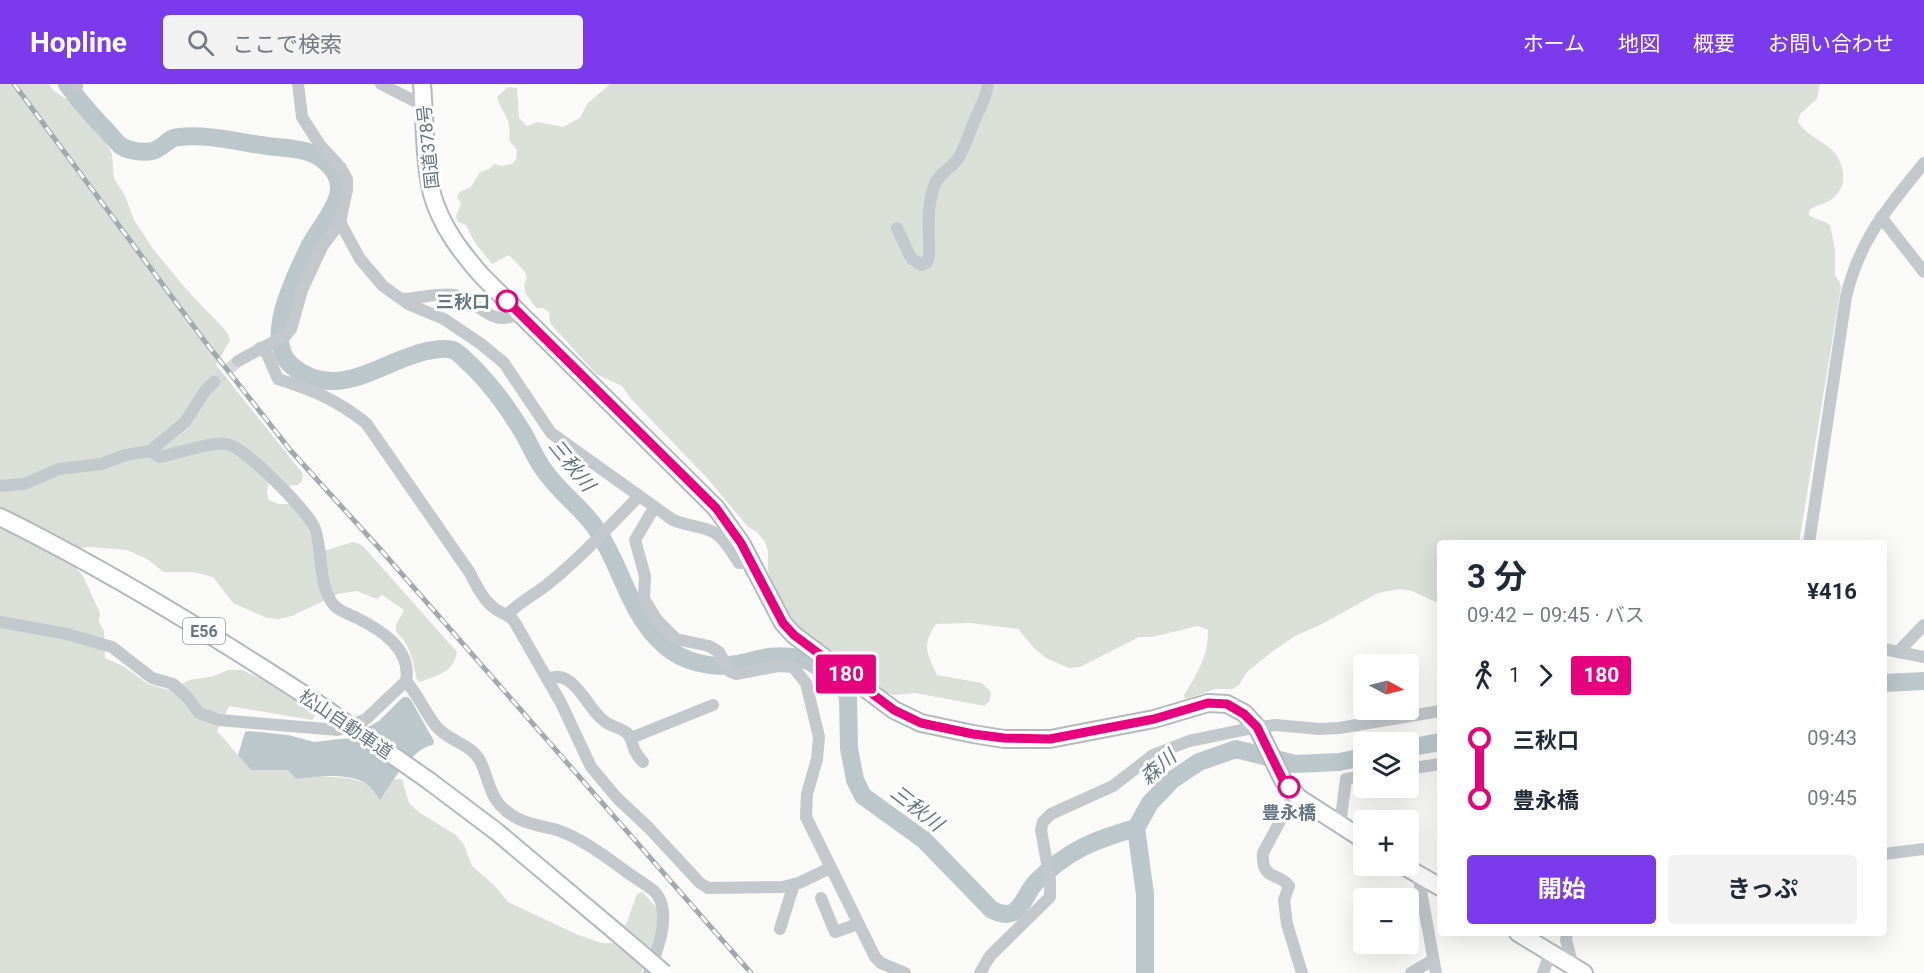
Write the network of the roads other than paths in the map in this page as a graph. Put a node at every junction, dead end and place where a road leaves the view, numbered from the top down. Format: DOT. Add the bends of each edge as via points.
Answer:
graph roads {
  1 [pos="298,84"];
  2 [pos="381,84"];
  3 [pos="422,84"];
  4 [pos="988,84"];
  5 [pos="424,106"];
  6 [pos="1924,163"];
  7 [pos="1881,218"];
  8 [pos="340,222"];
  9 [pos="897,228"];
  10 [pos="1924,272"];
  11 [pos="401,299"];
  12 [pos="519,314"];
  13 [pos="260,348"];
  14 [pos="238,361"];
  15 [pos="214,382"];
  16 [pos="150,451"];
  17 [pos="0,486"];
  18 [pos="638,497"];
  19 [pos="654,508"];
  20 [pos="0,517"];
  21 [pos="1809,540"];
  22 [pos="752,561"];
  23 [pos="508,614"];
  24 [pos="0,622"];
  25 [pos="1924,625"];
  26 [pos="1887,650"];
  27 [pos="1898,652"];
  28 [pos="1924,657"];
  29 [pos="548,679"];
  30 [pos="406,681"];
  31 [pos="713,705"];
  32 [pos="1437,712"];
  33 [pos="1260,734"];
  34 [pos="632,738"];
  35 [pos="643,762"];
  36 [pos="1437,764"];
  37 [pos="1419,767"];
  38 [pos="1353,778"];
  39 [pos="1295,793"];
  40 [pos="1340,825"];
  41 [pos="1353,833"];
  42 [pos="1924,849"];
  43 [pos="1887,854"];
  44 [pos="830,868"];
  45 [pos="1419,875"];
  46 [pos="1412,876"];
  47 [pos="794,884"];
  48 [pos="1437,885"];
  49 [pos="821,898"];
  50 [pos="858,924"];
  51 [pos="780,929"];
  52 [pos="1523,936"];
  53 [pos="1567,936"];
  54 [pos="1550,953"];
  55 [pos="878,959"];
  56 [pos="1435,967"];
  57 [pos="1578,970"];
  58 [pos="649,973"];
  59 [pos="664,973"];
  60 [pos="878,973"];
  61 [pos="905,973"];
  62 [pos="980,973"];
  63 [pos="1302,973"];
  64 [pos="1411,973"];
  65 [pos="1543,973"];
  1 -- 8 [label="street" via="306,126 347,179"];
  2 -- 5 [label="street"];
  3 -- 5 [label="highway, 国道378号"];
  4 -- 9 [label="street" via="987,96 958,160 935,182 928,201 927,262 922,265 912,258"];
  5 -- 12 [label="highway, 国道378号" via="432,194 441,217 465,257"];
  6 -- 7 [label="street"];
  7 -- 10 [label="street"];
  7 -- 21 [label="street" via="1863,244 1846,297"];
  8 -- 11 [label="street" via="360,259 383,286"];
  8 -- 13 [label="street" via="322,247 302,290 291,329"];
  11 -- 12 [label="street" via="448,294 468,300 495,317 508,319"];
  11 -- 18 [label="street" via="444,319 504,363 551,433"];
  12 -- 22 [label="highway, 国道378号" via="716,508"];
  13 -- 14 [label="street"];
  13 -- 23 [label="street" via="267,354 278,379 318,392 366,423 476,586 496,609"];
  15 -- 16 [label="street" via="185,422"];
  16 -- 17 [label="street" via="101,464 59,469 24,484"];
  16 -- 30 [label="street" via="160,457 207,444 228,444 278,484 311,519 326,594 335,607 386,635 405,660"];
  18 -- 19 [label="street"];
  18 -- 23 [label="street" via="547,585"];
  19 -- 22 [label="street" via="684,525 713,532 739,563"];
  19 -- 44 [label="street" via="635,540 645,576 644,599 657,620 676,639 719,652 729,671 736,674 793,667 806,683 819,737 806,817"];
  20 -- 59 [label="highway, 松山自動車道 / E56, bridge" via="221,640 320,705 497,832"];
  22 -- 33 [label="highway, 国道378号" via="783,623 794,635 894,710 921,723 973,734 1034,740 1154,719 1208,703 1237,708"];
  23 -- 29 [label="street"];
  24 -- 30 [label="street" via="112,647 152,678 173,684 200,713 219,720 338,730 366,719"];
  25 -- 27 [label="street"];
  26 -- 27 [label="street"];
  27 -- 28 [label="street"];
  29 -- 34 [label="street" via="558,675 566,678 605,723 626,731"];
  29 -- 47 [label="street" via="591,767 700,883 708,888"];
  30 -- 58 [label="street" via="436,726 479,759 491,792 515,818 564,833 654,891 663,909 663,923"];
  31 -- 34 [label="street"];
  32 -- 33 [label="street" via="1339,729 1276,725"];
  33 -- 39 [label="highway, 国道378号" via="1283,780"];
  33 -- 62 [label="street" via="1189,741 1153,755 1113,786 1047,817 1041,830 1050,897 990,956"];
  34 -- 35 [label="street" via="635,752"];
  36 -- 37 [label="street"];
  38 -- 40 [label="street" via="1346,779"];
  39 -- 40 [label="highway, 国道378号"];
  39 -- 63 [label="street" via="1263,853 1263,862 1268,873 1287,883 1287,924"];
  40 -- 41 [label="highway, 国道378号"];
  42 -- 43 [label="street"];
  44 -- 47 [label="street"];
  44 -- 50 [label="street"];
  45 -- 48 [label="highway"];
  46 -- 56 [label="street"];
  47 -- 51 [label="street"];
  49 -- 50 [label="street" via="835,932"];
  50 -- 55 [label="street"];
  52 -- 54 [label="highway"];
  53 -- 57 [label="street"];
  54 -- 57 [label="highway"];
  54 -- 65 [label="street"];
  55 -- 60 [label="street"];
  55 -- 61 [label="street"];
  56 -- 64 [label="street"];
}
